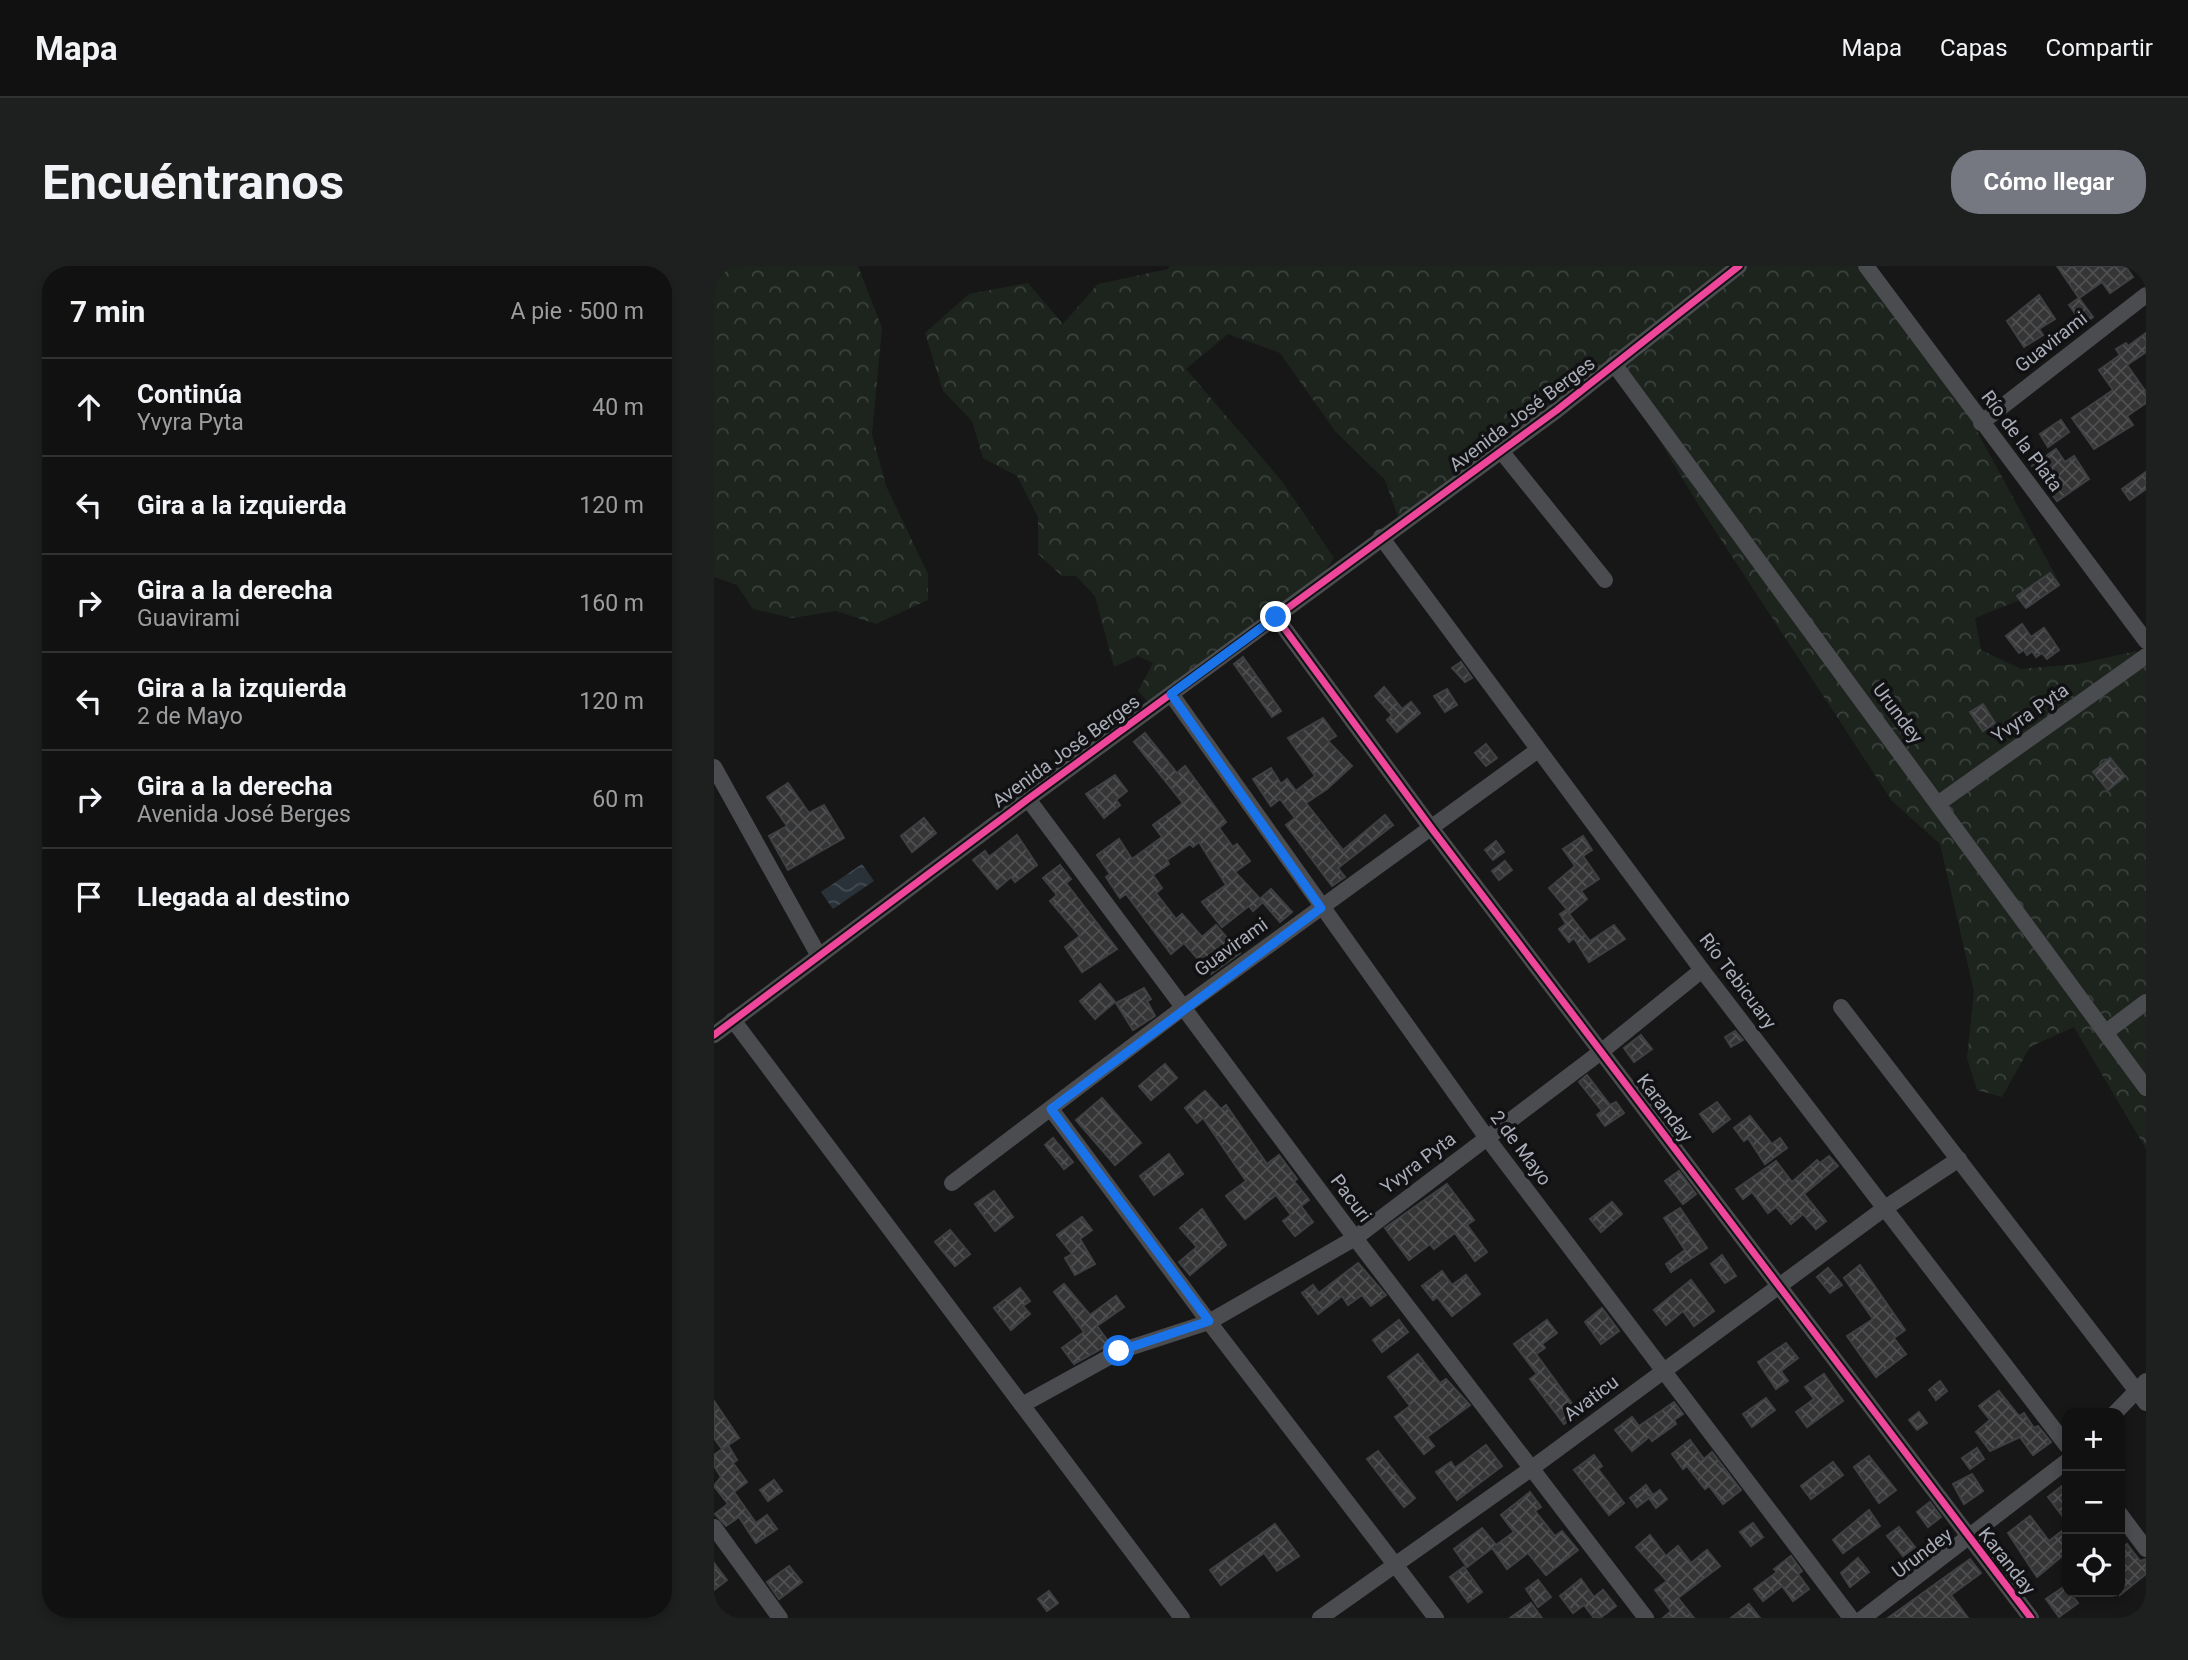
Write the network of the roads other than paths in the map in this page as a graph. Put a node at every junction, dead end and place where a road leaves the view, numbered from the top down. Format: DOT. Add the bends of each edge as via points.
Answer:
graph roads {
  1 [pos="1739,266"];
  2 [pos="1866,266"];
  3 [pos="2146,295"];
  4 [pos="1614,365"];
  5 [pos="1982,423"];
  6 [pos="1501,451"];
  7 [pos="1381,537"];
  8 [pos="1605,580"];
  9 [pos="1276,617"];
  10 [pos="2146,641"];
  11 [pos="2146,656"];
  12 [pos="1171,694"];
  13 [pos="1538,750"];
  14 [pos="714,767"];
  15 [pos="1028,799"];
  16 [pos="1939,803"];
  17 [pos="1432,829"];
  18 [pos="1321,908"];
  19 [pos="819,956"];
  20 [pos="1702,970"];
  21 [pos="2146,1002"];
  22 [pos="1184,1007"];
  23 [pos="1841,1007"];
  24 [pos="733,1020"];
  25 [pos="2106,1032"];
  26 [pos="714,1035"];
  27 [pos="1602,1051"];
  28 [pos="2146,1088"];
  29 [pos="1051,1109"];
  30 [pos="1487,1138"];
  31 [pos="1958,1159"];
  32 [pos="952,1183"];
  33 [pos="1885,1208"];
  34 [pos="1355,1238"];
  35 [pos="1780,1284"];
  36 [pos="1209,1321"];
  37 [pos="1662,1370"];
  38 [pos="2143,1391"];
  39 [pos="1022,1405"];
  40 [pos="2121,1408"];
  41 [pos="2062,1439"];
  42 [pos="2062,1465"];
  43 [pos="1532,1468"];
  44 [pos="2125,1521"];
  45 [pos="714,1527"];
  46 [pos="1969,1538"];
  47 [pos="2146,1549"];
  48 [pos="1395,1564"];
  49 [pos="780,1618"];
  50 [pos="1182,1618"];
  51 [pos="1320,1618"];
  52 [pos="1436,1618"];
  53 [pos="1646,1618"];
  54 [pos="1851,1618"];
  55 [pos="1863,1618"];
  56 [pos="2031,1618"];
  1 -- 4 [label="street, Avenida José Berges"];
  2 -- 5 [label="street, Río de la Plata"];
  3 -- 5 [label="street, Guavirami"];
  4 -- 6 [label="street, Avenida José Berges"];
  4 -- 16 [label="street, Urundey"];
  5 -- 10 [label="street, Río de la Plata"];
  6 -- 7 [label="street, Avenida José Berges"];
  6 -- 8 [label="street"];
  7 -- 9 [label="street, Avenida José Berges"];
  7 -- 13 [label="street, Río Tebicuary"];
  9 -- 12 [label="street, Avenida José Berges"];
  9 -- 17 [label="street, Karanday"];
  11 -- 16 [label="street, Yvyra Pyta"];
  12 -- 15 [label="street, Avenida José Berges"];
  12 -- 18 [label="street, 2 de Mayo"];
  13 -- 17 [label="street, Guavirami"];
  13 -- 20 [label="street, Río Tebicuary"];
  14 -- 19 [label="street"];
  15 -- 19 [label="street, Avenida José Berges"];
  15 -- 22 [label="street, Pacuri"];
  16 -- 25 [label="street, Urundey"];
  17 -- 18 [label="street, Guavirami"];
  17 -- 27 [label="street, Karanday"];
  18 -- 22 [label="street, Guavirami"];
  18 -- 30 [label="street, 2 de Mayo"];
  19 -- 24 [label="street, Avenida José Berges"];
  20 -- 27 [label="street, Yvyra Pyta"];
  20 -- 33 [label="street, Río Tebicuary"];
  21 -- 25 [label="street"];
  22 -- 29 [label="street, Guavirami"];
  22 -- 34 [label="street, Pacuri"];
  23 -- 31 [label="street"];
  24 -- 26 [label="street, Avenida José Berges"];
  24 -- 39 [label="street"];
  25 -- 28 [label="street, Urundey"];
  27 -- 30 [label="street, Yvyra Pyta"];
  27 -- 35 [label="street, Karanday"];
  29 -- 32 [label="street, Guavirami"];
  29 -- 36 [label="street"];
  30 -- 34 [label="street, Yvyra Pyta"];
  30 -- 37 [label="street, 2 de Mayo"];
  31 -- 33 [label="street, Avaticu"];
  31 -- 38 [label="street"];
  33 -- 35 [label="street, Avaticu"];
  33 -- 41 [label="street, Río Tebicuary"];
  34 -- 36 [label="street, Yvyra Pyta"];
  34 -- 43 [label="street, Pacuri"];
  35 -- 37 [label="street, Avaticu"];
  35 -- 46 [label="street, Karanday"];
  36 -- 39 [label="street, Yvyra Pyta" via="1119,1351"];
  36 -- 48 [label="street"];
  37 -- 43 [label="street, Avaticu"];
  37 -- 54 [label="street, 2 de Mayo"];
  38 -- 40 [label="street"];
  39 -- 50 [label="street"];
  42 -- 46 [label="street, Urundey"];
  43 -- 48 [label="street, Avaticu"];
  43 -- 53 [label="street, Pacuri"];
  44 -- 47 [label="street"];
  45 -- 49 [label="street"];
  46 -- 55 [label="street, Urundey"];
  46 -- 56 [label="street, Karanday"];
  48 -- 51 [label="street, Avaticu"];
  48 -- 52 [label="street"];
}
